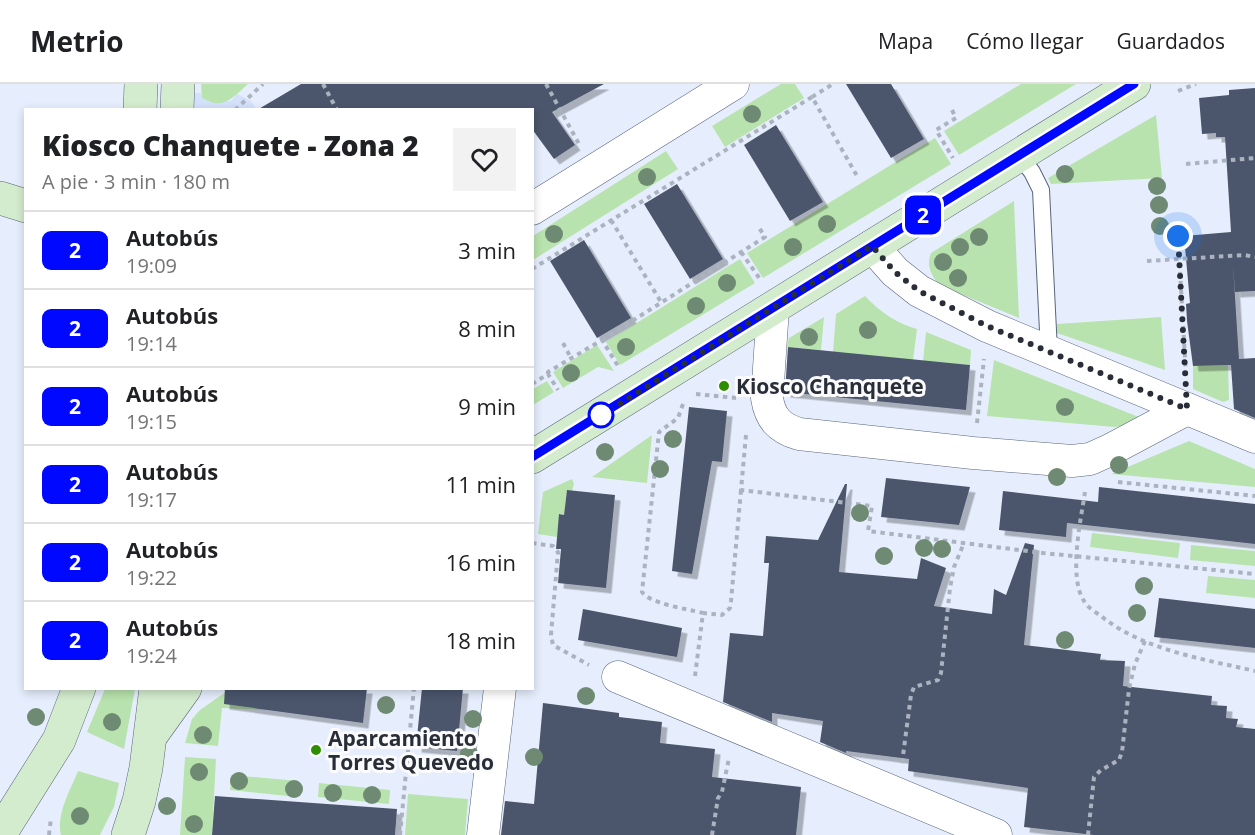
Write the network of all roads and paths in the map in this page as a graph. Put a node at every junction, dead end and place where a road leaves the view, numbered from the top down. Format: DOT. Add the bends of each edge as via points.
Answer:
graph roads {
  1 [pos="141,84"];
  2 [pos="178,84"];
  3 [pos="263,84"];
  4 [pos="323,84"];
  5 [pos="546,84"];
  6 [pos="733,84"];
  7 [pos="833,84"];
  8 [pos="1134,84"];
  9 [pos="1196,84"];
  10 [pos="1178,91"];
  11 [pos="812,97"];
  12 [pos="140,108"];
  13 [pos="177,108"];
  14 [pos="237,108"];
  15 [pos="336,108"];
  16 [pos="1019,155"];
  17 [pos="1255,158"];
  18 [pos="1186,164"];
  19 [pos="594,171"];
  20 [pos="857,176"];
  21 [pos="0,198"];
  22 [pos="24,205"];
  23 [pos="534,208"];
  24 [pos="611,220"];
  25 [pos="758,226"];
  26 [pos="1178,236"];
  27 [pos="872,246"];
  28 [pos="1255,256"];
  29 [pos="1180,259"];
  30 [pos="1147,261"];
  31 [pos="534,268"];
  32 [pos="661,302"];
  33 [pos="773,308"];
  34 [pos="987,326"];
  35 [pos="602,340"];
  36 [pos="563,343"];
  37 [pos="1049,351"];
  38 [pos="572,358"];
  39 [pos="620,370"];
  40 [pos="548,374"];
  41 [pos="534,383"];
  42 [pos="558,390"];
  43 [pos="739,398"];
  44 [pos="1187,409"];
  45 [pos="747,433"];
  46 [pos="1255,437"];
  47 [pos="973,453"];
  48 [pos="534,457"];
  49 [pos="1088,469"];
  50 [pos="741,490"];
  51 [pos="1255,496"];
  52 [pos="534,543"];
  53 [pos="964,543"];
  54 [pos="1076,556"];
  55 [pos="1255,574"];
  56 [pos="703,613"];
  57 [pos="1145,641"];
  58 [pos="1255,671"];
  59 [pos="618,677"];
  60 [pos="78,690"];
  61 [pos="156,690"];
  62 [pos="184,690"];
  63 [pos="414,690"];
  64 [pos="500,690"];
  65 [pos="683,704"];
  66 [pos="740,727"];
  67 [pos="150,738"];
  68 [pos="896,793"];
  69 [pos="139,798"];
  70 [pos="22,801"];
  71 [pos="0,834"];
  72 [pos="27,835"];
  73 [pos="128,835"];
  74 [pos="156,835"];
  75 [pos="400,835"];
  76 [pos="483,835"];
  77 [pos="712,835"];
  78 [pos="996,835"];
  79 [pos="1088,835"];
  1 -- 12 [label="street"];
  2 -- 13 [label="street"];
  3 -- 14 [label="path"];
  4 -- 15 [label="path"];
  5 -- 19 [label="path"];
  6 -- 19 [label="street"];
  7 -- 11 [label="path"];
  8 -- 16 [label="street"];
  9 -- 10 [label="path"];
  11 -- 20 [label="path"];
  11 -- 24 [label="path"];
  16 -- 27 [label="street"];
  16 -- 37 [label="lane" via="1041,190"];
  17 -- 18 [label="path"];
  19 -- 23 [label="street"];
  21 -- 22 [label="street"];
  24 -- 31 [label="path"];
  24 -- 32 [label="path"];
  25 -- 32 [label="path" via="765,237"];
  26 -- 29 [label="path"];
  27 -- 33 [label="street"];
  27 -- 34 [label="street" via="919,291"];
  28 -- 29 [label="path"];
  29 -- 30 [label="path"];
  29 -- 44 [label="path"];
  32 -- 35 [label="path"];
  33 -- 47 [label="street" via="767,398 769,411 785,430"];
  33 -- 48 [label="street"];
  34 -- 37 [label="street"];
  34 -- 47 [label="path"];
  35 -- 38 [label="path"];
  35 -- 39 [label="path"];
  36 -- 38 [label="path"];
  37 -- 44 [label="street"];
  38 -- 40 [label="path"];
  40 -- 41 [label="path"];
  40 -- 42 [label="path"];
  43 -- 56 [label="path" via="696,394 682,404 678,418 659,432 642,592 654,601"];
  44 -- 46 [label="street"];
  44 -- 49 [label="street"];
  45 -- 50 [label="path"];
  47 -- 49 [label="street" via="1072,461"];
  49 -- 51 [label="path"];
  49 -- 54 [label="path"];
  50 -- 53 [label="path" via="872,506 868,531"];
  50 -- 56 [label="path" via="730,608 722,615"];
  52 -- 59 [label="path" via="553,546 558,552 553,645"];
  53 -- 54 [label="path"];
  53 -- 68 [label="path" via="950,588 941,673 938,680 914,687 911,695"];
  54 -- 55 [label="path"];
  54 -- 57 [label="path" via="1083,600 1115,627"];
  56 -- 65 [label="path" via="694,679"];
  57 -- 58 [label="path"];
  57 -- 79 [label="path" via="1131,681 1119,760 1094,777"];
  59 -- 65 [label="street"];
  60 -- 70 [label="street" via="59,740"];
  61 -- 67 [label="street"];
  62 -- 67 [label="street"];
  63 -- 75 [label="path"];
  64 -- 76 [label="street"];
  65 -- 66 [label="street"];
  66 -- 68 [label="street"];
  66 -- 77 [label="path" via="718,798"];
  67 -- 69 [label="street"];
  68 -- 78 [label="street"];
  69 -- 73 [label="street"];
  69 -- 74 [label="street"];
  70 -- 71 [label="street"];
  70 -- 72 [label="street"];
}
